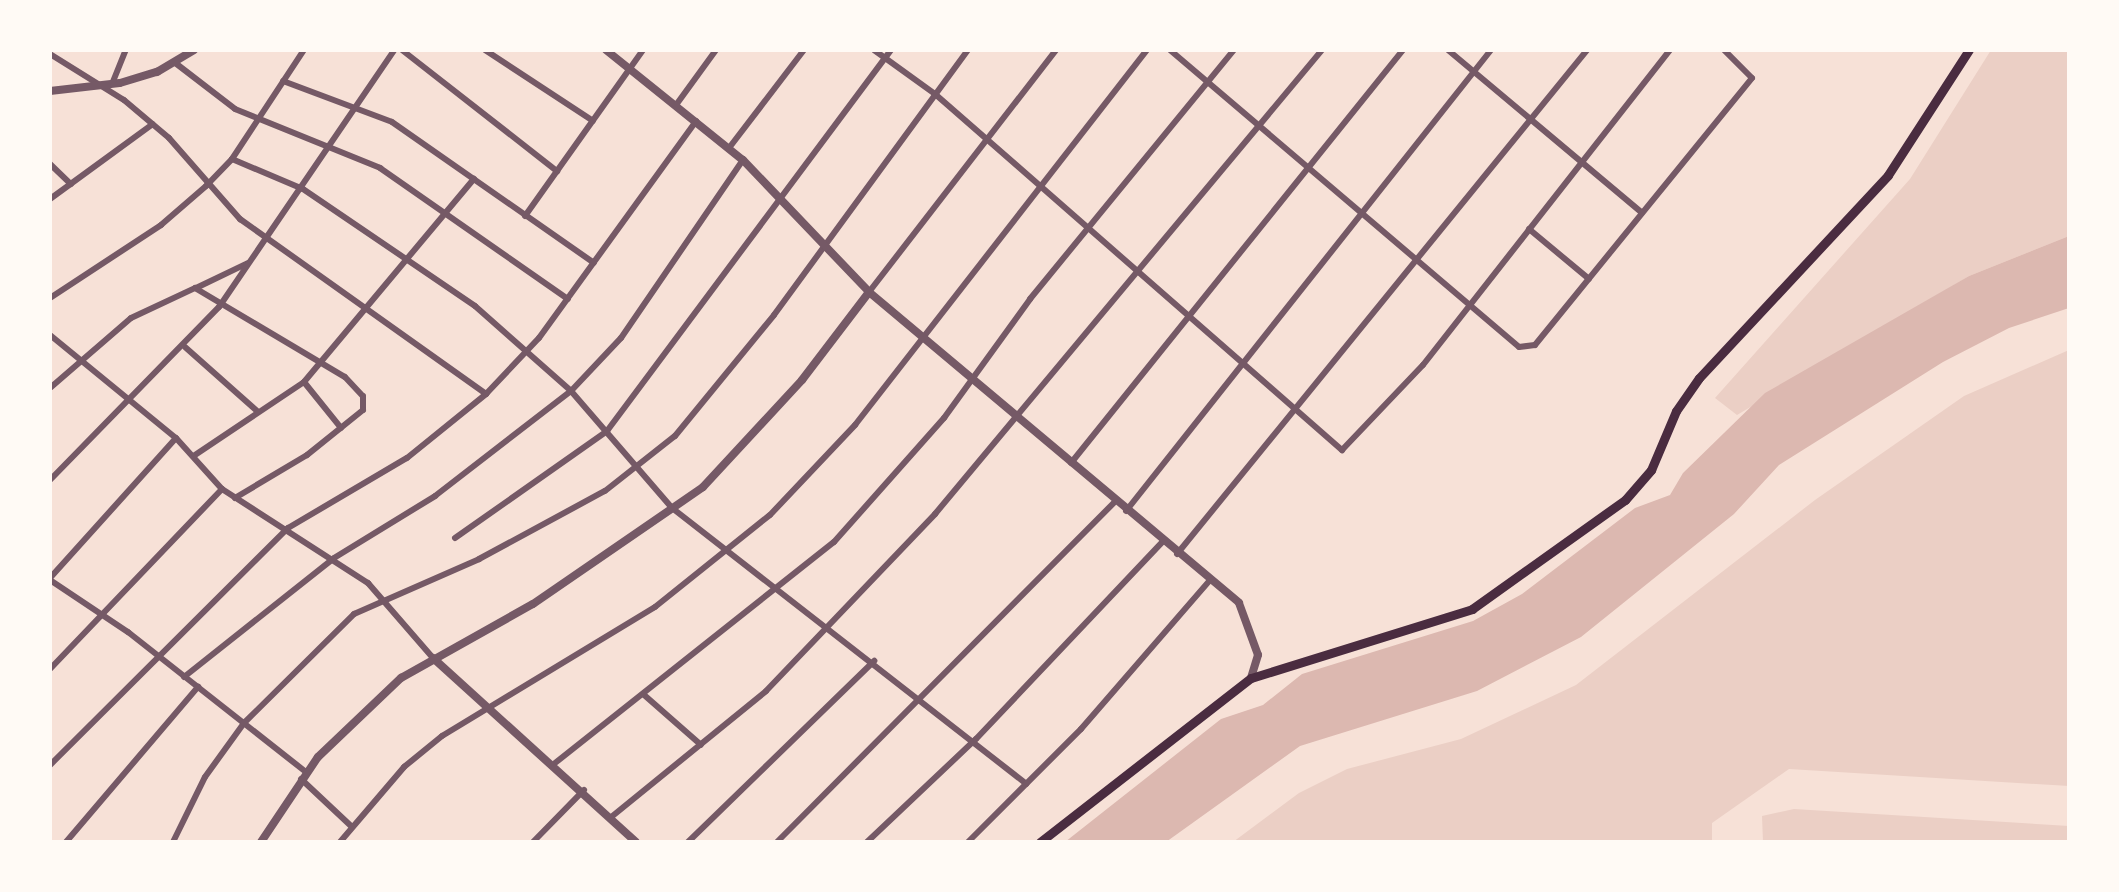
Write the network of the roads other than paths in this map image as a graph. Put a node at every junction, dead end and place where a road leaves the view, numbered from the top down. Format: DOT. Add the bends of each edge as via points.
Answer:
graph roads {
  1 [pos="126,50"];
  2 [pos="194,50"];
  3 [pos="304,50"];
  4 [pos="398,50"];
  5 [pos="485,50"];
  6 [pos="606,50"];
  7 [pos="643,50"];
  8 [pos="716,50"];
  9 [pos="804,50"];
  10 [pos="874,50"];
  11 [pos="891,50"];
  12 [pos="968,50"];
  13 [pos="1056,50"];
  14 [pos="1146,50"];
  15 [pos="1170,50"];
  16 [pos="1234,50"];
  17 [pos="1322,50"];
  18 [pos="1403,50"];
  19 [pos="1448,50"];
  20 [pos="1491,50"];
  21 [pos="1587,50"];
  22 [pos="1670,50"];
  23 [pos="1724,50"];
  24 [pos="1969,50"];
  25 [pos="50,54"];
  26 [pos="886,59"];
  27 [pos="174,62"];
  28 [pos="630,69"];
  29 [pos="1474,73"];
  30 [pos="283,80"];
  31 [pos="1208,83"];
  32 [pos="112,84"];
  33 [pos="95,86"];
  34 [pos="50,91"];
  35 [pos="935,94"];
  36 [pos="676,105"];
  37 [pos="357,111"];
  38 [pos="1530,117"];
  39 [pos="257,119"];
  40 [pos="593,121"];
  41 [pos="696,121"];
  42 [pos="153,124"];
  43 [pos="1259,128"];
  44 [pos="988,141"];
  45 [pos="333,146"];
  46 [pos="729,148"];
  47 [pos="232,159"];
  48 [pos="743,160"];
  49 [pos="1583,160"];
  50 [pos="50,164"];
  51 [pos="558,170"];
  52 [pos="1308,170"];
  53 [pos="474,178"];
  54 [pos="71,184"];
  55 [pos="206,186"];
  56 [pos="1035,188"];
  57 [pos="303,189"];
  58 [pos="50,198"];
  59 [pos="784,199"];
  60 [pos="446,210"];
  61 [pos="1642,213"];
  62 [pos="1360,215"];
  63 [pos="524,216"];
  64 [pos="1529,229"];
  65 [pos="1088,231"];
  66 [pos="266,237"];
  67 [pos="824,243"];
  68 [pos="407,258"];
  69 [pos="248,262"];
  70 [pos="1414,262"];
  71 [pos="594,263"];
  72 [pos="1137,276"];
  73 [pos="1589,279"];
  74 [pos="195,288"];
  75 [pos="869,292"];
  76 [pos="50,298"];
  77 [pos="568,299"];
  78 [pos="223,302"];
  79 [pos="367,307"];
  80 [pos="1466,308"];
  81 [pos="1187,318"];
  82 [pos="920,334"];
  83 [pos="50,335"];
  84 [pos="185,347"];
  85 [pos="528,350"];
  86 [pos="80,360"];
  87 [pos="323,362"];
  88 [pos="1240,364"];
  89 [pos="974,379"];
  90 [pos="304,382"];
  91 [pos="50,388"];
  92 [pos="571,391"];
  93 [pos="486,394"];
  94 [pos="129,397"];
  95 [pos="1296,407"];
  96 [pos="257,411"];
  97 [pos="1020,419"];
  98 [pos="341,428"];
  99 [pos="606,431"];
  100 [pos="176,438"];
  101 [pos="195,456"];
  102 [pos="1071,463"];
  103 [pos="639,470"];
  104 [pos="50,480"];
  105 [pos="222,489"];
  106 [pos="235,498"];
  107 [pos="1115,502"];
  108 [pos="672,508"];
  109 [pos="1126,511"];
  110 [pos="288,528"];
  111 [pos="454,538"];
  112 [pos="1162,542"];
  113 [pos="724,552"];
  114 [pos="1176,555"];
  115 [pos="334,558"];
  116 [pos="50,579"];
  117 [pos="1210,580"];
  118 [pos="777,592"];
  119 [pos="382,597"];
  120 [pos="102,613"];
  121 [pos="826,627"];
  122 [pos="156,655"];
  123 [pos="433,658"];
  124 [pos="874,661"];
  125 [pos="50,669"];
  126 [pos="184,677"];
  127 [pos="1250,678"];
  128 [pos="198,687"];
  129 [pos="643,694"];
  130 [pos="922,698"];
  131 [pos="490,706"];
  132 [pos="244,723"];
  133 [pos="976,739"];
  134 [pos="702,745"];
  135 [pos="554,763"];
  136 [pos="50,765"];
  137 [pos="304,776"];
  138 [pos="1026,784"];
  139 [pos="584,790"];
  140 [pos="610,818"];
  141 [pos="351,826"];
  142 [pos="66,842"];
  143 [pos="173,842"];
  144 [pos="261,842"];
  145 [pos="340,842"];
  146 [pos="532,842"];
  147 [pos="636,842"];
  148 [pos="688,842"];
  149 [pos="777,842"];
  150 [pos="867,842"];
  151 [pos="968,842"];
  152 [pos="1040,842"];
  1 -- 32 [label="street"];
  2 -- 27 [label="street"];
  3 -- 30 [label="street"];
  4 -- 37 [label="street"];
  4 -- 51 [label="street"];
  5 -- 40 [label="street"];
  6 -- 28 [label="street"];
  7 -- 28 [label="street"];
  8 -- 36 [label="street"];
  9 -- 46 [label="street"];
  10 -- 26 [label="street"];
  11 -- 26 [label="street"];
  12 -- 35 [label="street"];
  13 -- 44 [label="street"];
  14 -- 56 [label="street"];
  15 -- 31 [label="street"];
  16 -- 31 [label="street"];
  17 -- 43 [label="street"];
  18 -- 52 [label="street"];
  19 -- 29 [label="street"];
  20 -- 29 [label="street"];
  21 -- 38 [label="street"];
  22 -- 49 [label="street"];
  23 -- 61 [label="street" via="1752,78"];
  24 -- 127 [label="main road" via="1888,176 1699,378 1676,410 1651,470 1626,500 1472,609"];
  25 -- 33 [label="street"];
  26 -- 35 [label="street"];
  26 -- 59 [label="street"];
  27 -- 32 [label="street"];
  27 -- 39 [label="street"];
  28 -- 36 [label="street"];
  28 -- 40 [label="street"];
  29 -- 38 [label="street"];
  29 -- 62 [label="street"];
  30 -- 37 [label="street"];
  30 -- 39 [label="street"];
  31 -- 43 [label="street"];
  31 -- 65 [label="street"];
  32 -- 33 [label="street"];
  33 -- 34 [label="street"];
  33 -- 42 [label="street"];
  35 -- 44 [label="street"];
  35 -- 67 [label="street"];
  36 -- 41 [label="street"];
  37 -- 45 [label="street"];
  37 -- 53 [label="street" via="392,122"];
  38 -- 49 [label="street"];
  38 -- 70 [label="street"];
  39 -- 45 [label="street"];
  39 -- 47 [label="street"];
  40 -- 51 [label="street"];
  41 -- 46 [label="street"];
  41 -- 71 [label="street"];
  42 -- 54 [label="street"];
  42 -- 55 [label="street"];
  43 -- 52 [label="street"];
  43 -- 72 [label="street"];
  44 -- 56 [label="street"];
  44 -- 75 [label="street"];
  45 -- 57 [label="street"];
  45 -- 60 [label="street"];
  46 -- 48 [label="street"];
  47 -- 55 [label="street"];
  47 -- 57 [label="street"];
  48 -- 59 [label="street"];
  48 -- 92 [label="street" via="621,338"];
  49 -- 61 [label="street"];
  49 -- 64 [label="street"];
  50 -- 54 [label="street"];
  51 -- 63 [label="street"];
  52 -- 62 [label="street"];
  52 -- 81 [label="street"];
  53 -- 60 [label="street"];
  53 -- 63 [label="street"];
  54 -- 58 [label="street"];
  55 -- 66 [label="street"];
  55 -- 76 [label="street" via="160,226"];
  56 -- 65 [label="street"];
  56 -- 82 [label="street"];
  57 -- 66 [label="street"];
  57 -- 68 [label="street"];
  59 -- 67 [label="street"];
  59 -- 99 [label="street"];
  60 -- 68 [label="street"];
  60 -- 77 [label="street"];
  61 -- 73 [label="street"];
  62 -- 70 [label="street"];
  62 -- 88 [label="street"];
  63 -- 71 [label="street"];
  64 -- 73 [label="street"];
  64 -- 80 [label="street"];
  65 -- 72 [label="street"];
  65 -- 89 [label="street"];
  66 -- 69 [label="street"];
  66 -- 79 [label="street"];
  67 -- 75 [label="street"];
  67 -- 103 [label="street" via="719,385"];
  68 -- 79 [label="street"];
  68 -- 85 [label="street"];
  69 -- 74 [label="street"];
  69 -- 78 [label="street"];
  70 -- 80 [label="street"];
  70 -- 95 [label="street"];
  71 -- 77 [label="street"];
  72 -- 81 [label="street"];
  72 -- 97 [label="street"];
  73 -- 80 [label="street" via="1535,346 1519,347"];
  74 -- 78 [label="street"];
  74 -- 86 [label="street" via="131,318"];
  75 -- 82 [label="street"];
  75 -- 108 [label="street" via="750,439"];
  77 -- 85 [label="street"];
  78 -- 84 [label="street"];
  78 -- 87 [label="street"];
  79 -- 87 [label="street"];
  79 -- 93 [label="street"];
  80 -- 95 [label="street" via="1342,450"];
  81 -- 88 [label="street"];
  81 -- 102 [label="street"];
  82 -- 89 [label="street"];
  82 -- 113 [label="street" via="822,461"];
  83 -- 86 [label="street"];
  84 -- 94 [label="street"];
  84 -- 96 [label="street"];
  85 -- 92 [label="street"];
  85 -- 93 [label="street"];
  86 -- 91 [label="street"];
  86 -- 94 [label="street"];
  87 -- 90 [label="street"];
  87 -- 98 [label="street" via="345,376 365,402"];
  88 -- 95 [label="street"];
  88 -- 109 [label="street"];
  89 -- 97 [label="street"];
  89 -- 118 [label="street" via="876,498"];
  90 -- 96 [label="street"];
  90 -- 98 [label="street"];
  92 -- 99 [label="street"];
  92 -- 115 [label="street" via="435,496"];
  93 -- 110 [label="street" via="407,458"];
  94 -- 100 [label="street"];
  94 -- 104 [label="street"];
  95 -- 114 [label="street"];
  96 -- 101 [label="street"];
  97 -- 102 [label="street"];
  97 -- 121 [label="street"];
  98 -- 106 [label="street"];
  99 -- 103 [label="street"];
  99 -- 111 [label="street"];
  100 -- 101 [label="street"];
  100 -- 116 [label="street"];
  101 -- 105 [label="street"];
  102 -- 107 [label="street"];
  103 -- 108 [label="street"];
  103 -- 119 [label="street" via="479,559"];
  105 -- 106 [label="street"];
  105 -- 120 [label="street"];
  106 -- 110 [label="street"];
  107 -- 109 [label="street"];
  107 -- 130 [label="street"];
  108 -- 113 [label="street"];
  108 -- 123 [label="street" via="534,604"];
  109 -- 112 [label="street"];
  110 -- 115 [label="street"];
  110 -- 122 [label="street"];
  112 -- 114 [label="street"];
  112 -- 133 [label="street"];
  113 -- 118 [label="street"];
  113 -- 131 [label="street" via="600,644"];
  114 -- 117 [label="street"];
  115 -- 119 [label="street"];
  115 -- 126 [label="street"];
  116 -- 120 [label="street"];
  117 -- 127 [label="street" via="1244,614 1258,655"];
  117 -- 138 [label="street"];
  118 -- 121 [label="street"];
  118 -- 129 [label="street"];
  119 -- 123 [label="street"];
  119 -- 132 [label="street" via="318,646"];
  120 -- 122 [label="street"];
  120 -- 125 [label="street"];
  121 -- 124 [label="street"];
  121 -- 134 [label="street"];
  122 -- 126 [label="street"];
  122 -- 136 [label="street"];
  123 -- 131 [label="street"];
  123 -- 137 [label="street" via="363,710"];
  124 -- 130 [label="street"];
  124 -- 148 [label="street"];
  126 -- 128 [label="street"];
  127 -- 152 [label="main road"];
  128 -- 132 [label="street"];
  128 -- 142 [label="street"];
  129 -- 134 [label="street"];
  129 -- 135 [label="street"];
  130 -- 133 [label="street"];
  130 -- 149 [label="street"];
  131 -- 135 [label="street"];
  131 -- 141 [label="street" via="404,767"];
  132 -- 137 [label="street"];
  132 -- 143 [label="street"];
  133 -- 138 [label="street"];
  133 -- 150 [label="street"];
  134 -- 140 [label="street"];
  135 -- 139 [label="street"];
  137 -- 141 [label="street"];
  137 -- 144 [label="street"];
  138 -- 151 [label="street"];
  139 -- 140 [label="street"];
  139 -- 146 [label="street"];
  140 -- 147 [label="street"];
  141 -- 145 [label="street"];
}
